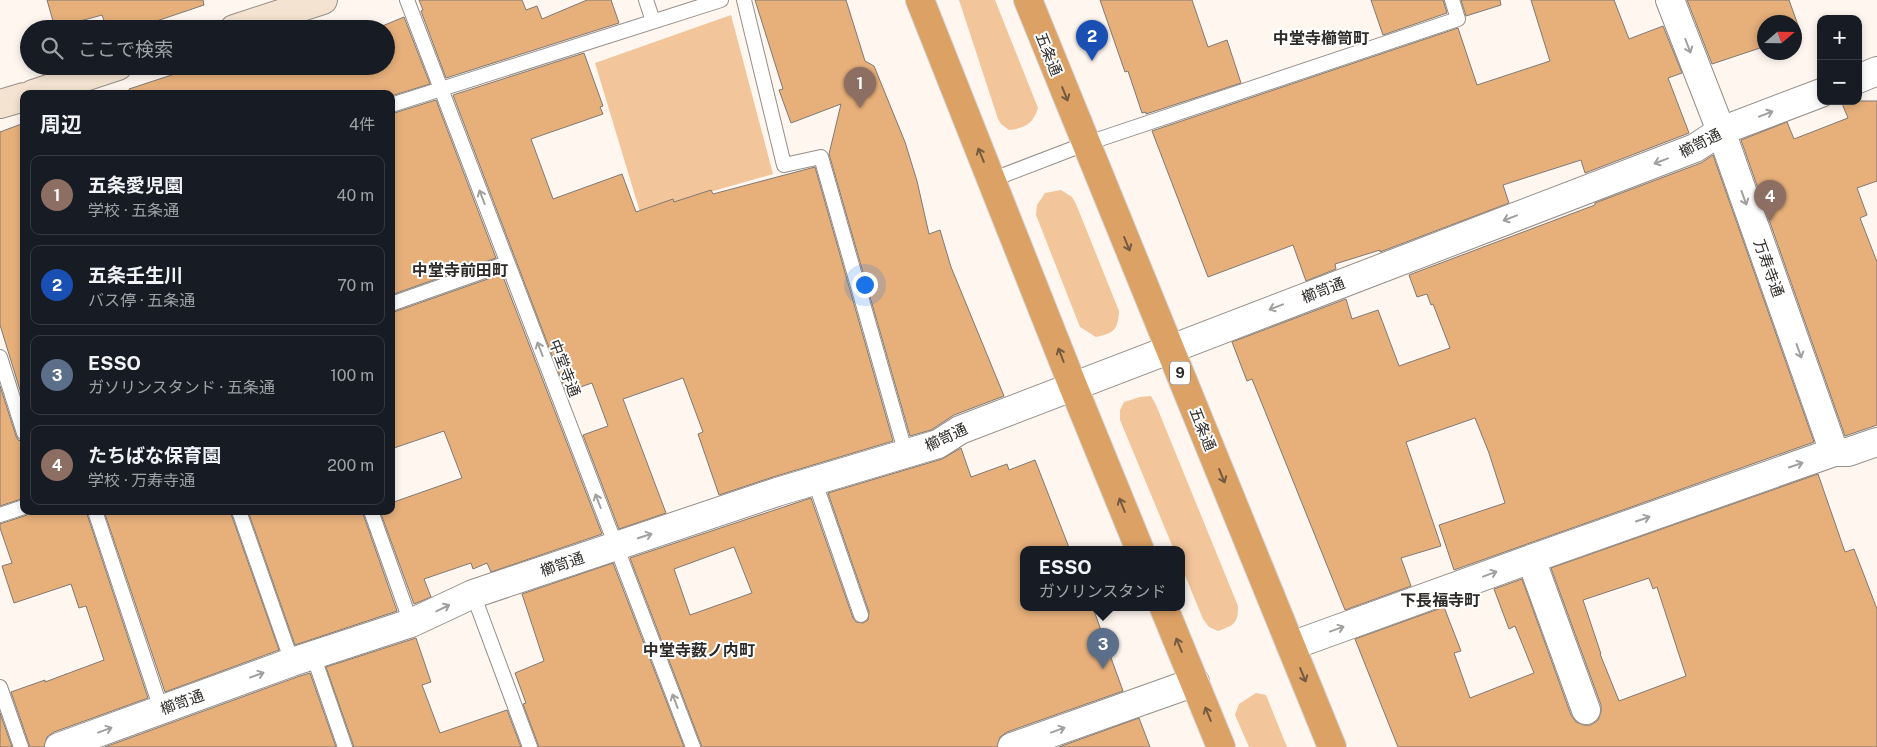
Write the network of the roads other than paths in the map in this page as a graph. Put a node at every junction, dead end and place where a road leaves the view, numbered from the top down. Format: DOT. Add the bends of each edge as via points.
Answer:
graph roads {
  1 [pos="323,0"];
  2 [pos="407,0"];
  3 [pos="646,0"];
  4 [pos="721,0"];
  5 [pos="744,0"];
  6 [pos="920,0"];
  7 [pos="1028,0"];
  8 [pos="1452,0"];
  9 [pos="1670,0"];
  10 [pos="262,20"];
  11 [pos="653,21"];
  12 [pos="1877,71"];
  13 [pos="91,75"];
  14 [pos="1862,77"];
  15 [pos="440,89"];
  16 [pos="45,90"];
  17 [pos="1817,95"];
  18 [pos="20,98"];
  19 [pos="0,104"];
  20 [pos="395,104"];
  21 [pos="1721,132"];
  22 [pos="1085,144"];
  23 [pos="991,180"];
  24 [pos="508,263"];
  25 [pos="395,303"];
  26 [pos="1170,348"];
  27 [pos="0,357"];
  28 [pos="1073,386"];
  29 [pos="20,411"];
  30 [pos="1877,442"];
  31 [pos="1834,452"];
  32 [pos="906,454"];
  33 [pos="815,482"];
  34 [pos="20,508"];
  35 [pos="96,515"];
  36 [pos="241,515"];
  37 [pos="373,515"];
  38 [pos="0,516"];
  39 [pos="616,545"];
  40 [pos="1138,546"];
  41 [pos="1531,558"];
  42 [pos="473,594"];
  43 [pos="1165,611"];
  44 [pos="861,615"];
  45 [pos="411,623"];
  46 [pos="1291,646"];
  47 [pos="303,659"];
  48 [pos="1194,682"];
  49 [pos="0,687"];
  50 [pos="161,709"];
  51 [pos="1586,710"];
  52 [pos="21,747"];
  53 [pos="59,747"];
  54 [pos="345,747"];
  55 [pos="530,747"];
  56 [pos="692,747"];
  57 [pos="1012,747"];
  58 [pos="1221,747"];
  59 [pos="1332,747"];
  1 -- 10 [label="street"];
  2 -- 15 [label="lane, 中堂寺通"];
  3 -- 11 [label="lane"];
  4 -- 11 [label="lane"];
  5 -- 32 [label="lane" via="784,165 821,157"];
  23 -- 6 [label="highway, one-way"];
  7 -- 22 [label="highway, 五条通 / 9, one-way"];
  8 -- 22 [label="lane" via="1458,18"];
  9 -- 21 [label="street, 万寿寺通, one-way"];
  11 -- 15 [label="lane"];
  12 -- 14 [label="street"];
  13 -- 16 [label="street"];
  15 -- 20 [label="lane"];
  24 -- 15 [label="lane, 中堂寺通, one-way"];
  21 -- 17 [label="street, 櫛笥通, one-way"];
  18 -- 19 [label="street"];
  21 -- 26 [label="street, 櫛笥通, one-way" via="1695,148"];
  21 -- 31 [label="street, 万寿寺通, one-way"];
  22 -- 23 [label="lane"];
  22 -- 26 [label="highway, 五条通 / 9, one-way"];
  28 -- 23 [label="highway, one-way"];
  24 -- 25 [label="lane"];
  39 -- 24 [label="lane, 中堂寺通, one-way"];
  26 -- 28 [label="street, 櫛笥通"];
  26 -- 46 [label="highway, 五条通 / 9, one-way"];
  27 -- 29 [label="lane"];
  28 -- 32 [label="street, 櫛笥通" via="960,430 938,444"];
  40 -- 28 [label="highway, one-way"];
  30 -- 31 [label="street" via="1848,452"];
  41 -- 31 [label="street, one-way"];
  32 -- 33 [label="street, 櫛笥通"];
  39 -- 33 [label="street, 櫛笥通, one-way"];
  33 -- 44 [label="lane"];
  34 -- 38 [label="lane"];
  35 -- 50 [label="lane"];
  36 -- 47 [label="lane"];
  37 -- 45 [label="lane"];
  39 -- 42 [label="street, 櫛笥通"];
  56 -- 39 [label="lane, 中堂寺通, one-way"];
  46 -- 41 [label="street, one-way"];
  41 -- 51 [label="street"];
  45 -- 42 [label="street, 櫛笥通, one-way"];
  42 -- 55 [label="lane"];
  48 -- 43 [label="highway, one-way"];
  45 -- 47 [label="street, 櫛笥通"];
  46 -- 59 [label="highway, 五条通 / 9, one-way"];
  50 -- 47 [label="street, 櫛笥通, one-way"];
  47 -- 54 [label="lane"];
  57 -- 48 [label="street, one-way"];
  58 -- 48 [label="highway, one-way"];
  49 -- 52 [label="lane"];
  53 -- 50 [label="street, 櫛笥通, one-way"];
}
